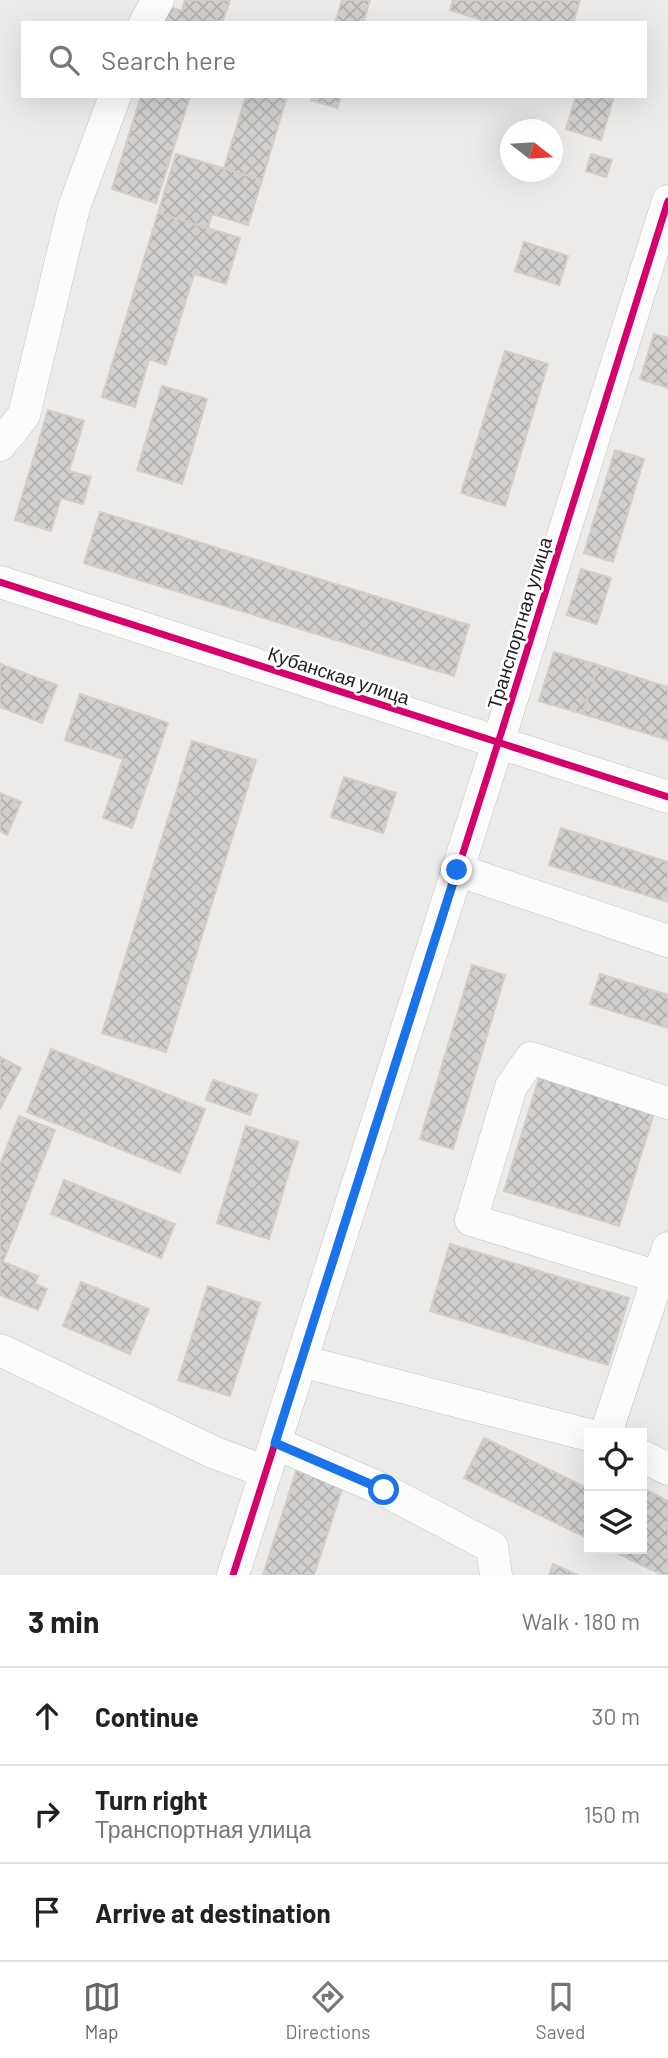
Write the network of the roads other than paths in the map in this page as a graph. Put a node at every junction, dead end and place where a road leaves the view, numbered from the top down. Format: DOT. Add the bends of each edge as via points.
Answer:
graph roads {
  1 [pos="158,0"];
  2 [pos="146,21"];
  3 [pos="114,98"];
  4 [pos="668,201"];
  5 [pos="0,445"];
  6 [pos="0,582"];
  7 [pos="498,743"];
  8 [pos="668,797"];
  9 [pos="457,870"];
  10 [pos="668,941"];
  11 [pos="668,1103"];
  12 [pos="664,1268"];
  13 [pos="0,1350"];
  14 [pos="301,1361"];
  15 [pos="608,1428"];
  16 [pos="584,1434"];
  17 [pos="270,1457"];
  18 [pos="647,1458"];
  19 [pos="668,1469"];
  20 [pos="233,1575"];
  21 [pos="496,1575"];
  1 -- 2 [label="street"];
  3 -- 5 [label="street" via="74,207 24,415"];
  4 -- 7 [label="street, Транспортная улица"];
  6 -- 7 [label="street, Кубанская улица"];
  7 -- 8 [label="street, Кубанская улица"];
  7 -- 9 [label="street, Транспортная улица"];
  9 -- 10 [label="street"];
  9 -- 14 [label="street, Транспортная улица"];
  11 -- 12 [label="street" via="531,1058 511,1087 471,1220"];
  12 -- 15 [label="street"];
  13 -- 17 [label="street" via="213,1452"];
  14 -- 16 [label="street"];
  14 -- 17 [label="street, Транспортная улица"];
  17 -- 20 [label="street, Транспортная улица"];
  17 -- 21 [label="street" via="384,1490 492,1547"];
  18 -- 19 [label="street"];
}
